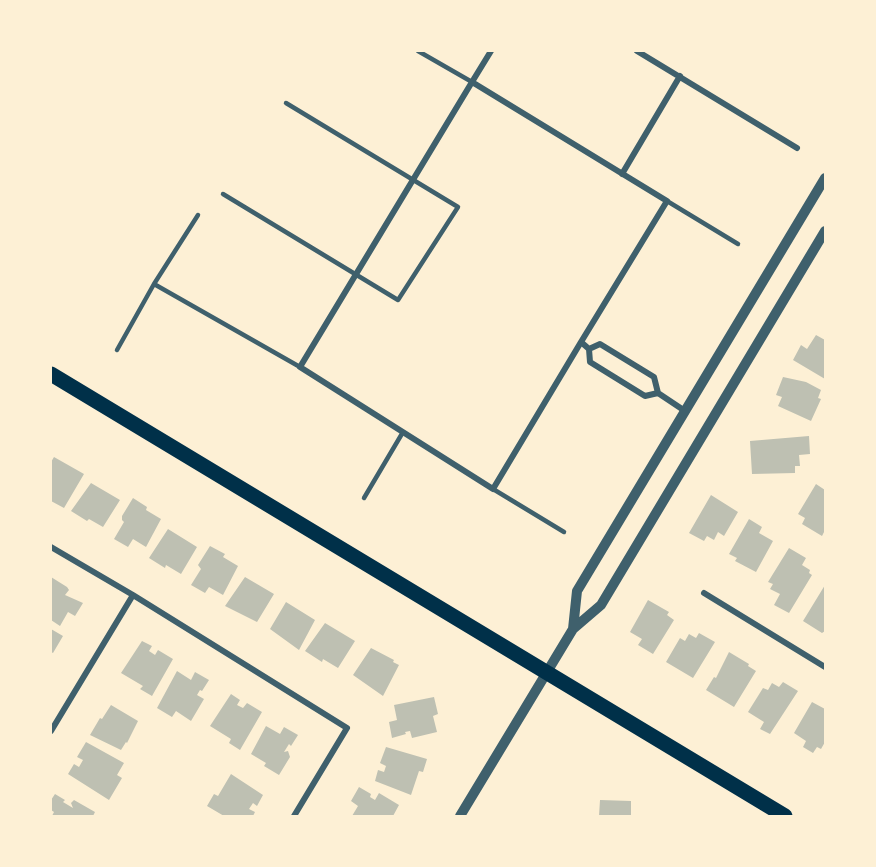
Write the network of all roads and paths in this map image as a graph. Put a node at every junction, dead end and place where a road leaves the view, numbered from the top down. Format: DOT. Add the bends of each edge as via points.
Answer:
graph roads {
  1 [pos="418,51"];
  2 [pos="491,51"];
  3 [pos="637,51"];
  4 [pos="680,76"];
  5 [pos="472,82"];
  6 [pos="286,103"];
  7 [pos="797,148"];
  8 [pos="622,174"];
  9 [pos="825,178"];
  10 [pos="413,179"];
  11 [pos="223,194"];
  12 [pos="667,201"];
  13 [pos="198,215"];
  14 [pos="825,231"];
  15 [pos="738,244"];
  16 [pos="356,274"];
  17 [pos="154,284"];
  18 [pos="581,342"];
  19 [pos="589,349"];
  20 [pos="117,350"];
  21 [pos="300,367"];
  22 [pos="51,374"];
  23 [pos="658,393"];
  24 [pos="685,411"];
  25 [pos="403,432"];
  26 [pos="493,489"];
  27 [pos="364,498"];
  28 [pos="564,532"];
  29 [pos="51,548"];
  30 [pos="704,593"];
  31 [pos="133,595"];
  32 [pos="573,629"];
  33 [pos="825,667"];
  34 [pos="546,673"];
  35 [pos="51,731"];
  36 [pos="294,816"];
  37 [pos="460,816"];
  38 [pos="785,816"];
  1 -- 5 [label="lane"];
  2 -- 5 [label="street"];
  3 -- 4 [label="street"];
  4 -- 7 [label="street"];
  4 -- 8 [label="street"];
  5 -- 8 [label="street"];
  5 -- 10 [label="street"];
  6 -- 10 [label="lane"];
  8 -- 12 [label="street"];
  9 -- 24 [label="street"];
  10 -- 16 [label="street"];
  10 -- 16 [label="lane" via="458,207 398,300"];
  11 -- 16 [label="lane"];
  12 -- 15 [label="lane"];
  12 -- 18 [label="street"];
  13 -- 17 [label="lane"];
  14 -- 32 [label="street" via="601,604"];
  16 -- 21 [label="street"];
  17 -- 20 [label="lane"];
  17 -- 21 [label="lane"];
  18 -- 19 [label="street"];
  18 -- 26 [label="street"];
  19 -- 23 [label="street" via="590,362 645,396"];
  19 -- 23 [label="street" via="600,344 654,377"];
  21 -- 25 [label="street"];
  22 -- 34 [label="main road"];
  23 -- 24 [label="street"];
  24 -- 32 [label="street" via="577,591"];
  25 -- 26 [label="street"];
  25 -- 27 [label="lane"];
  26 -- 28 [label="lane"];
  29 -- 31 [label="street"];
  30 -- 33 [label="street"];
  31 -- 35 [label="street"];
  31 -- 36 [label="street" via="347,728"];
  32 -- 34 [label="street"];
  34 -- 37 [label="street"];
  34 -- 38 [label="main road"];
}
